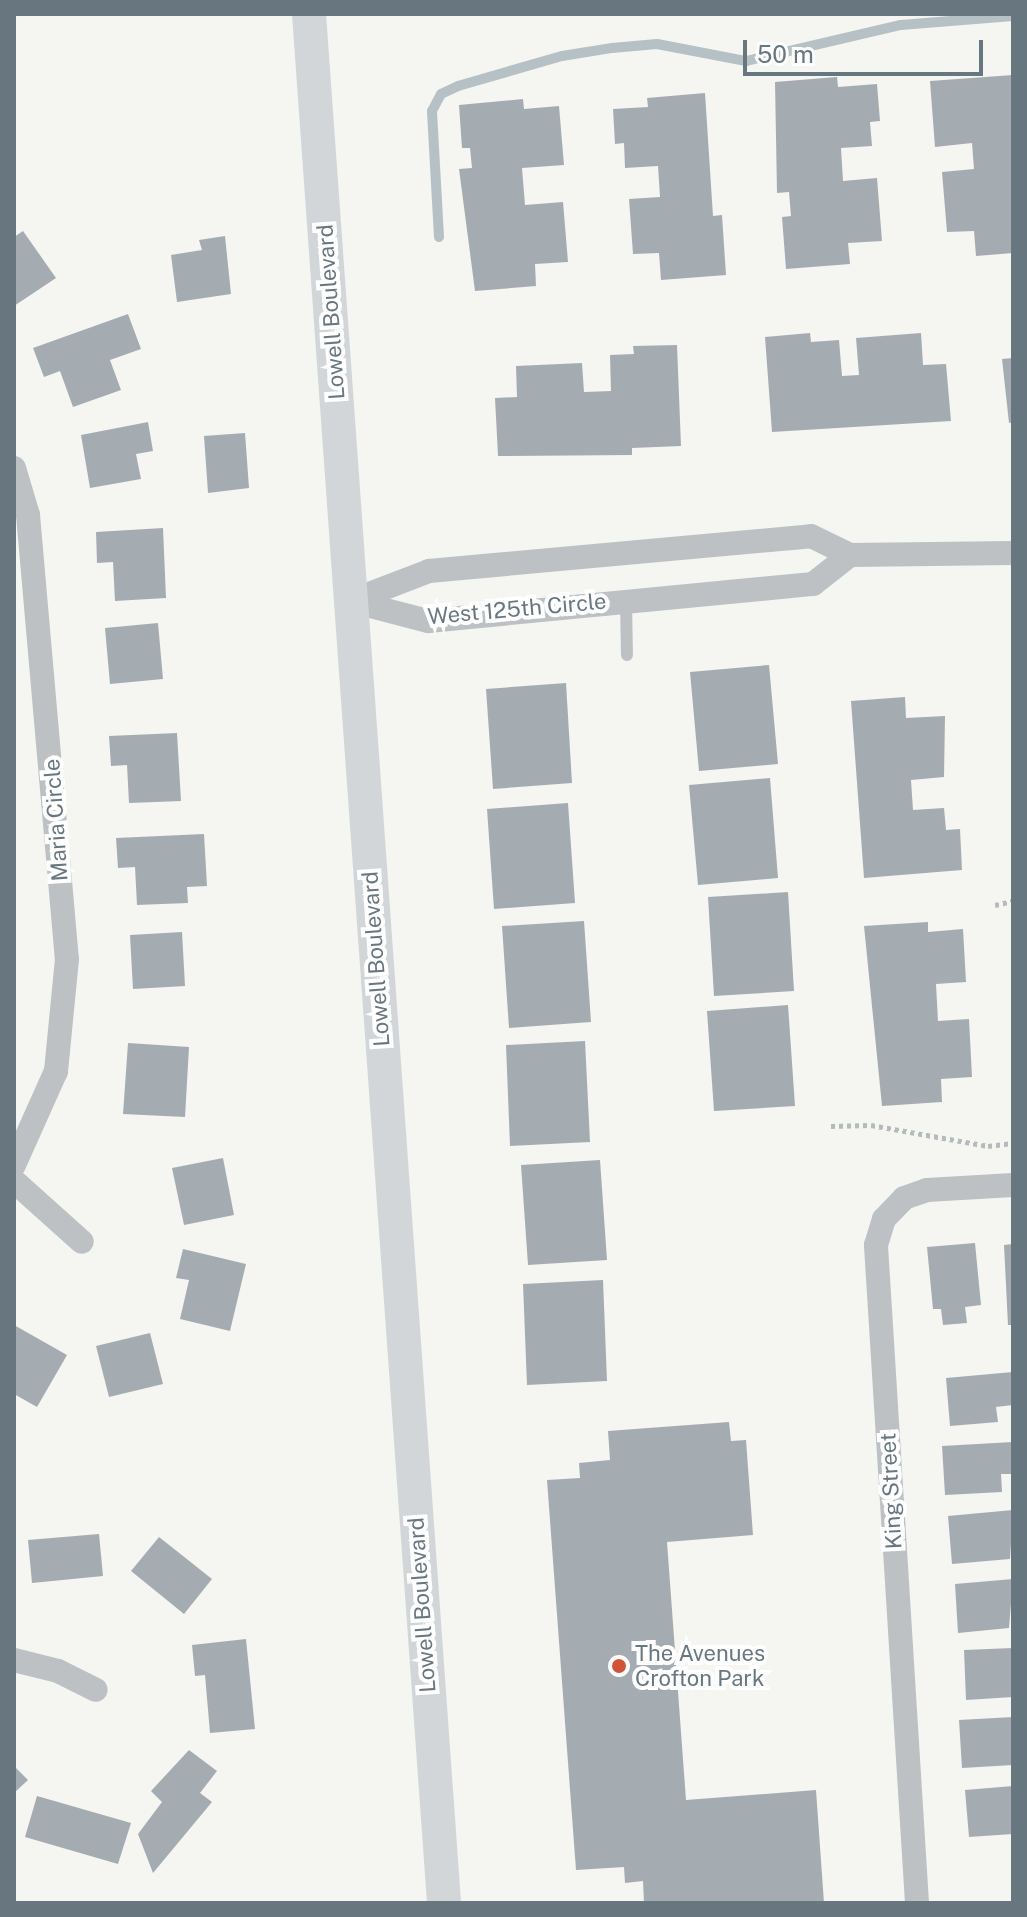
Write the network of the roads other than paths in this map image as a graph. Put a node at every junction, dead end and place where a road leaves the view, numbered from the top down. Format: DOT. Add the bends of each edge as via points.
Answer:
graph roads {
  1 [pos="309,14"];
  2 [pos="14,468"];
  3 [pos="1013,553"];
  4 [pos="850,555"];
  5 [pos="626,600"];
  6 [pos="351,601"];
  7 [pos="627,655"];
  8 [pos="14,1165"];
  9 [pos="14,1181"];
  10 [pos="1013,1185"];
  11 [pos="82,1242"];
  12 [pos="14,1660"];
  13 [pos="96,1690"];
  14 [pos="444,1903"];
  15 [pos="917,1903"];
  1 -- 6 [label="main road, Lowell Boulevard"];
  2 -- 8 [label="street, Maria Circle" via="33,559 67,959 56,1071"];
  3 -- 4 [label="street, West 125th Circle"];
  4 -- 5 [label="street, West 125th Circle" via="813,584"];
  4 -- 6 [label="street, West 125th Circle" via="811,536 619,551 429,571"];
  5 -- 6 [label="street, West 125th Circle" via="428,621"];
  5 -- 7 [label="lane"];
  6 -- 14 [label="main road, Lowell Boulevard"];
  9 -- 11 [label="street"];
  10 -- 15 [label="street, King Street" via="927,1190 904,1198 884,1219 876,1245"];
  12 -- 13 [label="street" via="58,1671"];
}
